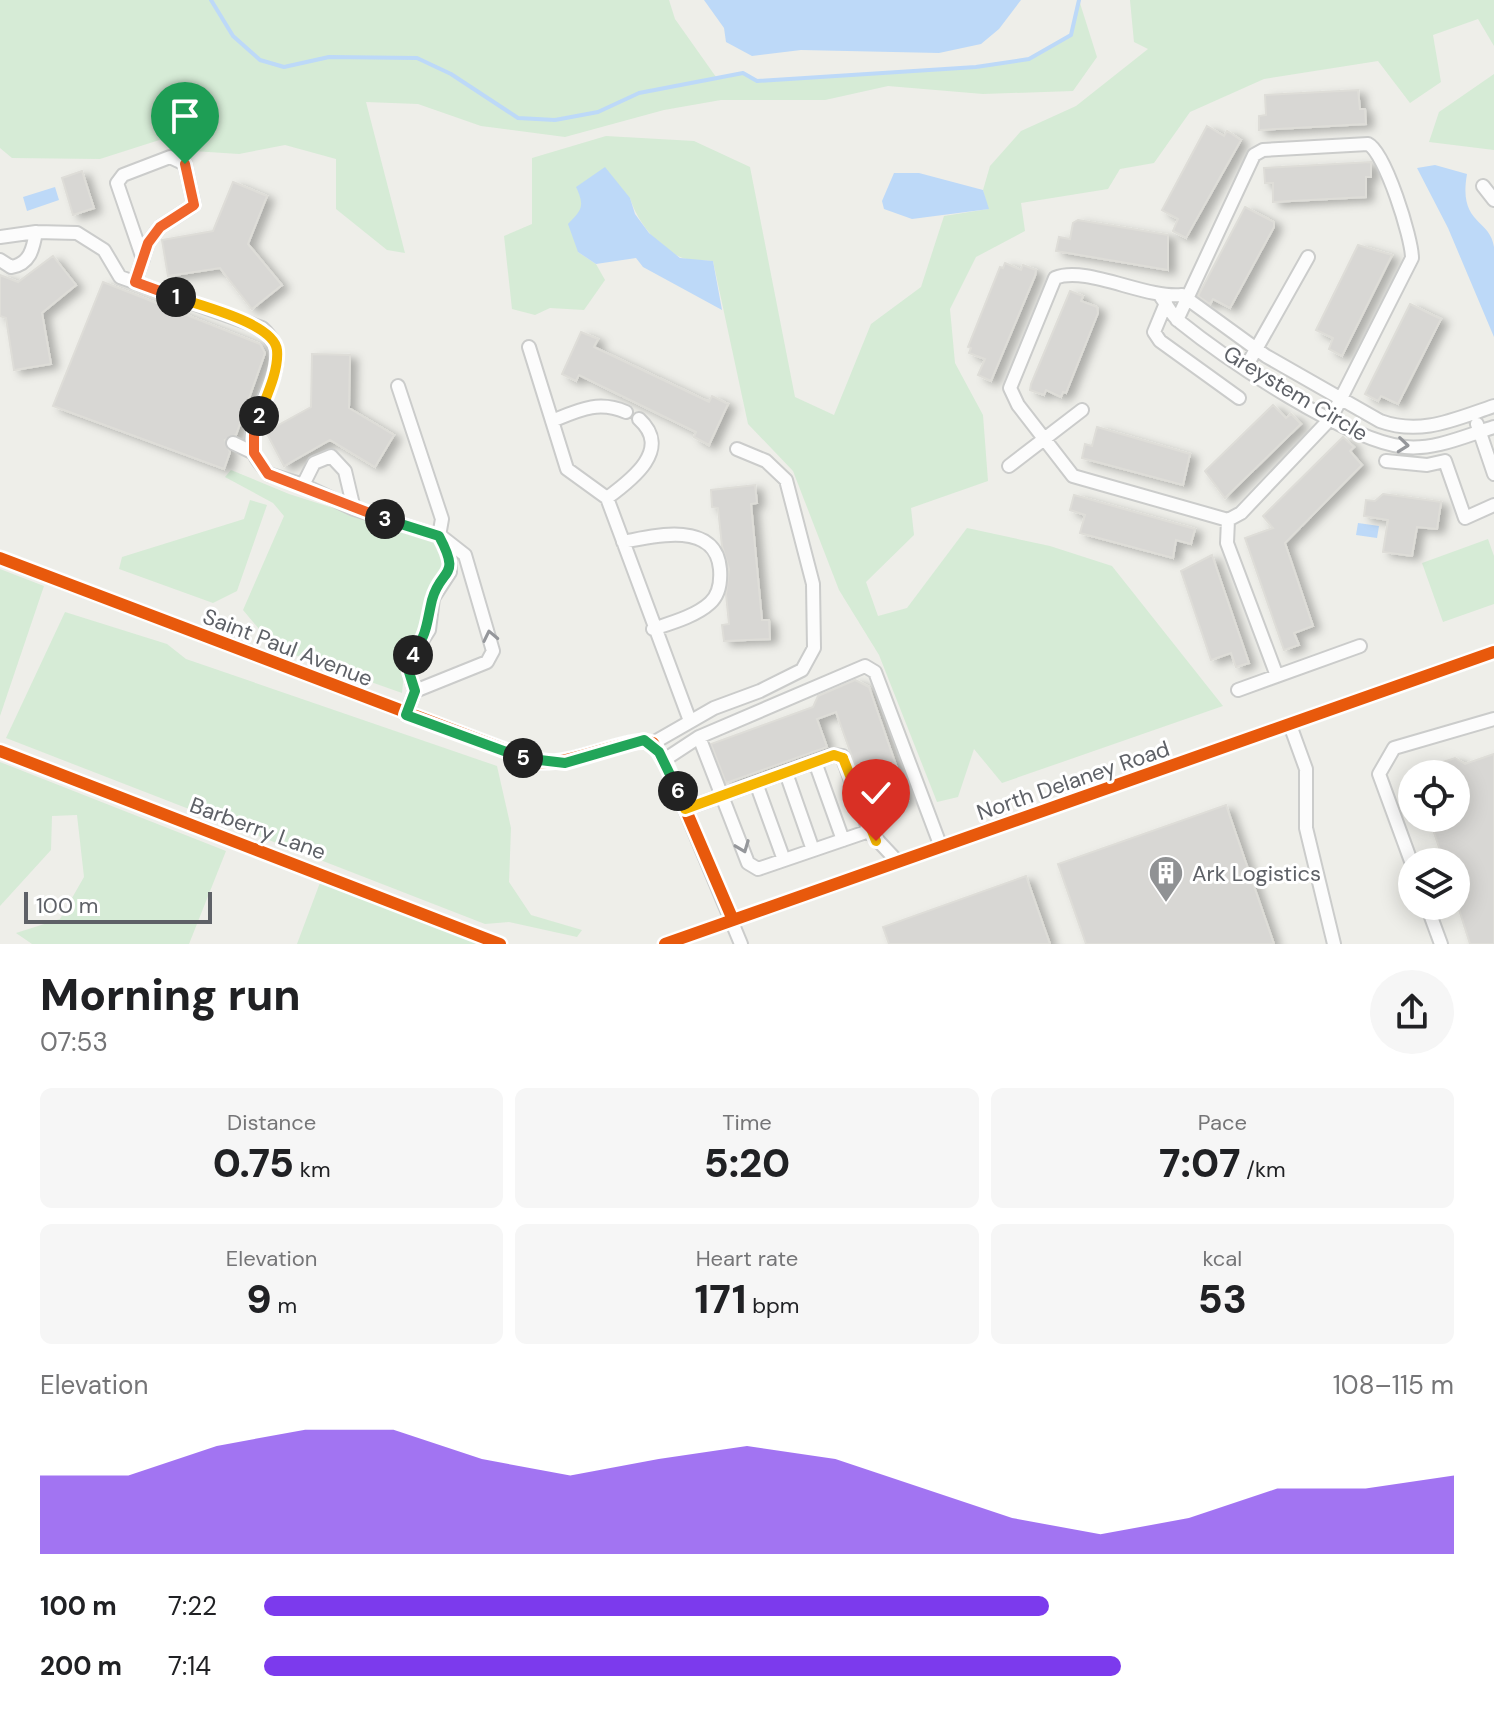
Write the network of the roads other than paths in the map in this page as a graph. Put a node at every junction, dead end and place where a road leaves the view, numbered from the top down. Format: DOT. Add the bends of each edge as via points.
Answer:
graph roads {
  1 [pos="1483,186"];
  2 [pos="1494,200"];
  3 [pos="36,232"];
  4 [pos="0,237"];
  5 [pos="1308,257"];
  6 [pos="143,259"];
  7 [pos="0,260"];
  8 [pos="135,282"];
  9 [pos="1187,299"];
  10 [pos="1164,300"];
  11 [pos="1177,320"];
  12 [pos="529,347"];
  13 [pos="1258,350"];
  14 [pos="1246,367"];
  15 [pos="398,386"];
  16 [pos="1239,398"];
  17 [pos="1341,398"];
  18 [pos="1494,406"];
  19 [pos="1082,410"];
  20 [pos="626,412"];
  21 [pos="1474,413"];
  22 [pos="1331,418"];
  23 [pos="639,419"];
  24 [pos="552,421"];
  25 [pos="1431,426"];
  26 [pos="1494,427"];
  27 [pos="1479,432"];
  28 [pos="1043,438"];
  29 [pos="233,443"];
  30 [pos="1436,446"];
  31 [pos="737,449"];
  32 [pos="254,453"];
  33 [pos="1386,461"];
  34 [pos="1009,466"];
  35 [pos="1494,474"];
  36 [pos="303,485"];
  37 [pos="607,498"];
  38 [pos="1494,505"];
  39 [pos="354,509"];
  40 [pos="1228,520"];
  41 [pos="439,536"];
  42 [pos="623,542"];
  43 [pos="0,558"];
  44 [pos="653,629"];
  45 [pos="1360,646"];
  46 [pos="1494,652"];
  47 [pos="1277,676"];
  48 [pos="1238,690"];
  49 [pos="415,691"];
  50 [pos="406,715"];
  51 [pos="1494,719"];
  52 [pos="690,721"];
  53 [pos="1290,725"];
  54 [pos="699,737"];
  55 [pos="653,743"];
  56 [pos="0,751"];
  57 [pos="664,760"];
  58 [pos="815,762"];
  59 [pos="786,773"];
  60 [pos="756,783"];
  61 [pos="723,796"];
  62 [pos="685,809"];
  63 [pos="869,831"];
  64 [pos="843,840"];
  65 [pos="941,847"];
  66 [pos="1406,848"];
  67 [pos="813,850"];
  68 [pos="784,860"];
  69 [pos="898,862"];
  70 [pos="733,920"];
  71 [pos="1432,920"];
  72 [pos="500,944"];
  73 [pos="665,944"];
  74 [pos="741,944"];
  75 [pos="1334,944"];
  76 [pos="1441,944"];
  1 -- 2 [label="street"];
  3 -- 4 [label="street"];
  3 -- 7 [label="street" via="24,263 11,267"];
  3 -- 8 [label="street" via="77,233 104,250 120,277"];
  5 -- 13 [label="street"];
  6 -- 6 [label="street" via="160,227 194,205 185,164 177,158 123,175 117,183"];
  6 -- 8 [label="street"];
  8 -- 32 [label="street" via="262,328 274,339 278,352 254,429"];
  9 -- 10 [label="street" via="1182,295"];
  9 -- 11 [label="street"];
  9 -- 13 [label="street, Greystem Circle"];
  9 -- 17 [label="street" via="1254,155 1263,150 1373,146 1412,258"];
  10 -- 11 [label="street, Greystem Circle"];
  10 -- 16 [label="street" via="1154,332 1160,341"];
  10 -- 28 [label="street" via="1101,280 1055,278 1010,388"];
  11 -- 14 [label="street, Greystem Circle"];
  12 -- 24 [label="street"];
  13 -- 14 [label="street"];
  13 -- 17 [label="street, Greystem Circle"];
  14 -- 22 [label="street, Greystem Circle"];
  15 -- 41 [label="street" via="442,519"];
  17 -- 22 [label="street"];
  17 -- 25 [label="street, Greystem Circle" via="1399,428"];
  18 -- 21 [label="street, Greystem Circle"];
  19 -- 28 [label="street"];
  20 -- 24 [label="street" via="597,404"];
  21 -- 25 [label="street, Greystem Circle"];
  21 -- 27 [label="street"];
  22 -- 30 [label="street, Greystem Circle, one-way" via="1373,440"];
  22 -- 40 [label="street" via="1241,513"];
  23 -- 37 [label="street" via="649,429 653,447 644,466"];
  24 -- 37 [label="street" via="567,469"];
  25 -- 30 [label="street"];
  26 -- 27 [label="street, Greystem Circle"];
  27 -- 30 [label="street, Greystem Circle"];
  27 -- 35 [label="street"];
  28 -- 34 [label="street"];
  28 -- 40 [label="street" via="1073,476"];
  29 -- 32 [label="street"];
  31 -- 52 [label="street" via="766,461 786,480 813,584 814,648 802,670"];
  32 -- 36 [label="street" via="268,474"];
  33 -- 38 [label="street" via="1445,461 1465,518"];
  36 -- 39 [label="street"];
  36 -- 39 [label="street" via="314,463 331,456 345,471"];
  37 -- 42 [label="street"];
  39 -- 41 [label="street"];
  40 -- 47 [label="street" via="1227,543"];
  41 -- 49 [label="street" via="450,572 433,598 429,630 413,655 409,672"];
  49 -- 41 [label="street, one-way" via="487,662 493,651 465,555"];
  42 -- 44 [label="street"];
  42 -- 44 [label="street" via="692,535 705,540 720,560 717,594 708,606"];
  43 -- 50 [label="street, Saint Paul Avenue"];
  44 -- 52 [label="street"];
  45 -- 47 [label="street"];
  46 -- 53 [label="street, North Delaney Road"];
  47 -- 48 [label="street"];
  49 -- 50 [label="street"];
  50 -- 55 [label="street, Saint Paul Avenue" via="537,762 565,763 633,741"];
  51 -- 66 [label="street" via="1394,748 1379,774"];
  52 -- 55 [label="street"];
  53 -- 65 [label="street, North Delaney Road"];
  53 -- 75 [label="street" via="1306,769 1306,828"];
  54 -- 57 [label="street"];
  54 -- 61 [label="street"];
  54 -- 65 [label="street" via="865,666 875,672"];
  55 -- 57 [label="street"];
  56 -- 72 [label="street, Barberry Lane"];
  57 -- 62 [label="street"];
  58 -- 59 [label="street"];
  58 -- 63 [label="street" via="842,756"];
  58 -- 64 [label="street"];
  59 -- 60 [label="street"];
  59 -- 67 [label="street"];
  60 -- 61 [label="street"];
  60 -- 68 [label="street"];
  61 -- 62 [label="street"];
  61 -- 68 [label="street, one-way" via="748,863 758,869"];
  62 -- 70 [label="street"];
  63 -- 64 [label="street"];
  63 -- 69 [label="street"];
  64 -- 67 [label="street"];
  65 -- 69 [label="street, North Delaney Road"];
  67 -- 68 [label="street"];
  69 -- 70 [label="street, North Delaney Road"];
  70 -- 73 [label="street, North Delaney Road"];
  70 -- 74 [label="street"];
  71 -- 76 [label="street"];
}
